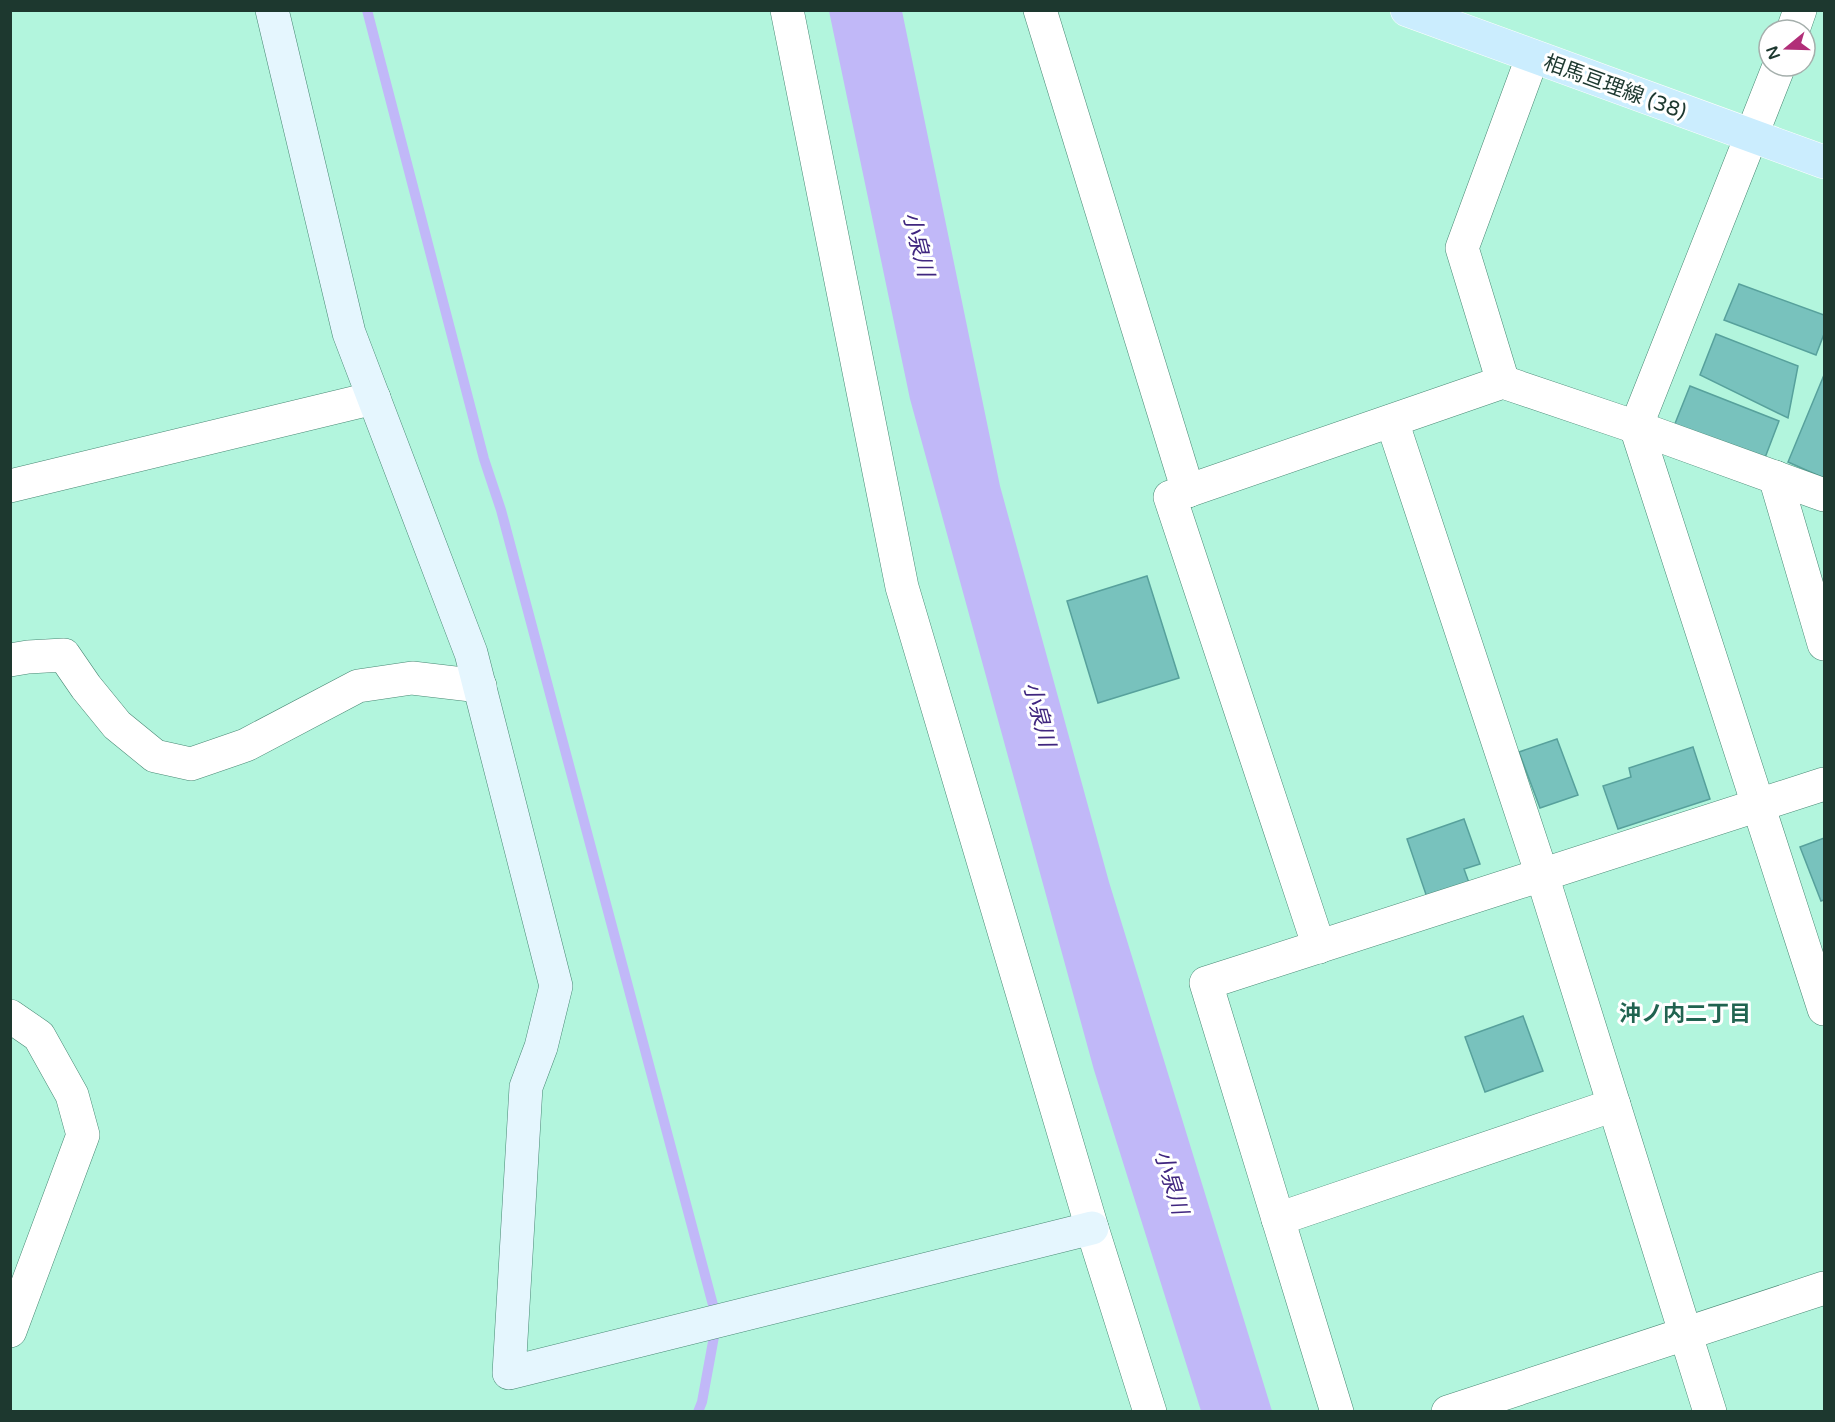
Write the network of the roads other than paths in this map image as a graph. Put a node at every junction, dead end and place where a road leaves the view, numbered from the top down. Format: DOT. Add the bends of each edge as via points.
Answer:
graph roads {
  1 [pos="272,10"];
  2 [pos="787,10"];
  3 [pos="1040,10"];
  4 [pos="1407,10"];
  5 [pos="1532,58"];
  6 [pos="1774,78"];
  7 [pos="1751,136"];
  8 [pos="1824,162"];
  9 [pos="1503,382"];
  10 [pos="374,398"];
  11 [pos="1392,421"];
  12 [pos="1636,427"];
  13 [pos="1775,477"];
  14 [pos="10,486"];
  15 [pos="1188,491"];
  16 [pos="1824,495"];
  17 [pos="1824,644"];
  18 [pos="10,660"];
  19 [pos="480,686"];
  20 [pos="1824,784"];
  21 [pos="1759,805"];
  22 [pos="1542,875"];
  23 [pos="1319,946"];
  24 [pos="1824,1010"];
  25 [pos="10,1016"];
  26 [pos="1614,1105"];
  27 [pos="1278,1219"];
  28 [pos="1092,1228"];
  29 [pos="1824,1288"];
  30 [pos="10,1331"];
  31 [pos="1686,1334"];
  32 [pos="1150,1412"];
  33 [pos="1337,1412"];
  34 [pos="1448,1412"];
  35 [pos="1710,1412"];
  1 -- 10 [label="street" via="349,333"];
  2 -- 28 [label="street" via="903,587"];
  3 -- 15 [label="street"];
  4 -- 5 [label="main road, 相馬亘理線 (38)"];
  5 -- 7 [label="main road, 相馬亘理線 (38)"];
  5 -- 9 [label="street" via="1462,248"];
  6 -- 7 [label="street"];
  7 -- 8 [label="main road, 相馬亘理線 (38)"];
  7 -- 12 [label="street"];
  9 -- 11 [label="street"];
  9 -- 12 [label="street"];
  10 -- 14 [label="street"];
  10 -- 19 [label="street"];
  11 -- 15 [label="street"];
  11 -- 22 [label="street"];
  12 -- 13 [label="street"];
  12 -- 21 [label="street"];
  13 -- 16 [label="street"];
  13 -- 17 [label="street"];
  15 -- 23 [label="street" via="1170,497"];
  18 -- 19 [label="street" via="64,655 117,725 155,756 191,764 246,745 358,686 412,678"];
  19 -- 28 [label="street" via="556,986 526,1087 509,1373"];
  20 -- 21 [label="street"];
  21 -- 22 [label="street"];
  21 -- 24 [label="street"];
  22 -- 23 [label="street"];
  22 -- 26 [label="street"];
  23 -- 27 [label="street" via="1206,983"];
  25 -- 30 [label="street" via="39,1036 72,1095 83,1135"];
  26 -- 27 [label="street"];
  26 -- 31 [label="street"];
  27 -- 33 [label="street"];
  28 -- 32 [label="street"];
  29 -- 31 [label="street"];
  31 -- 34 [label="street"];
  31 -- 35 [label="street"];
}
